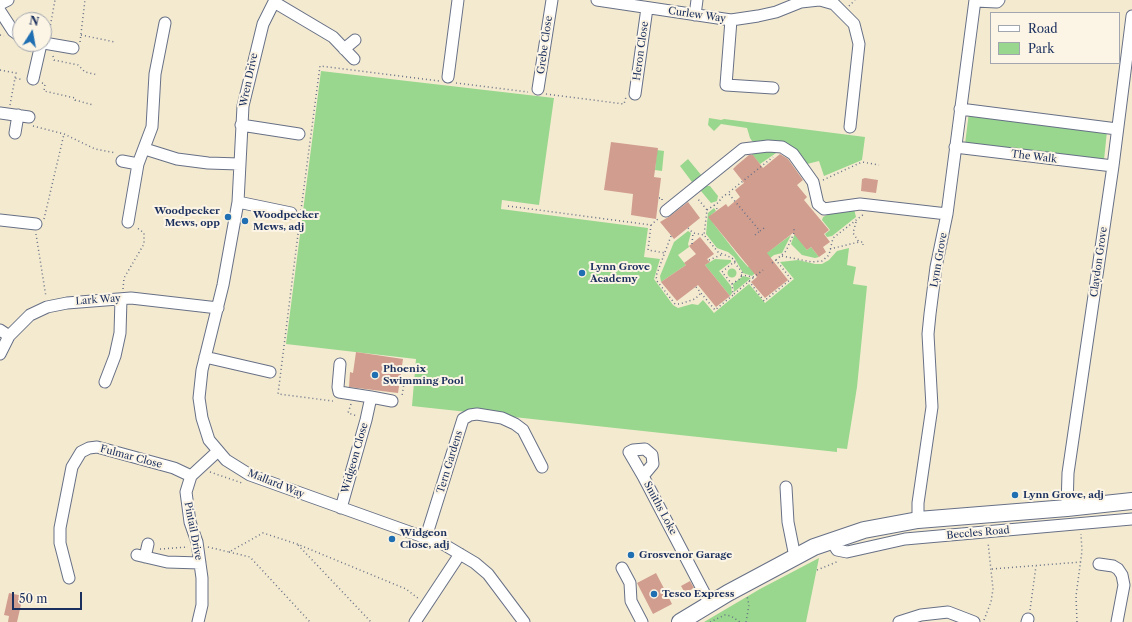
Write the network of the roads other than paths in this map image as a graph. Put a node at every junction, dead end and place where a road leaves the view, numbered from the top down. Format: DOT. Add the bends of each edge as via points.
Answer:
graph roads {
  1 [pos="8,0"];
  2 [pos="458,0"];
  3 [pos="552,0"];
  4 [pos="597,0"];
  5 [pos="601,0"];
  6 [pos="697,0"];
  7 [pos="820,0"];
  8 [pos="975,0"];
  9 [pos="999,0"];
  10 [pos="274,1"];
  11 [pos="788,3"];
  12 [pos="0,4"];
  13 [pos="647,8"];
  14 [pos="0,11"];
  15 [pos="695,15"];
  16 [pos="1132,16"];
  17 [pos="731,20"];
  18 [pos="165,23"];
  19 [pos="12,29"];
  20 [pos="355,40"];
  21 [pos="52,45"];
  22 [pos="73,48"];
  23 [pos="344,49"];
  24 [pos="44,52"];
  25 [pos="354,59"];
  26 [pos="448,80"];
  27 [pos="33,81"];
  28 [pos="773,88"];
  29 [pos="538,92"];
  30 [pos="635,94"];
  31 [pos="960,109"];
  32 [pos="9,114"];
  33 [pos="29,117"];
  34 [pos="241,125"];
  35 [pos="850,126"];
  36 [pos="1117,128"];
  37 [pos="14,133"];
  38 [pos="299,134"];
  39 [pos="955,147"];
  40 [pos="145,149"];
  41 [pos="122,158"];
  42 [pos="138,164"];
  43 [pos="239,164"];
  44 [pos="1113,166"];
  45 [pos="238,202"];
  46 [pos="666,211"];
  47 [pos="291,213"];
  48 [pos="947,214"];
  49 [pos="0,220"];
  50 [pos="128,222"];
  51 [pos="36,224"];
  52 [pos="121,299"];
  53 [pos="218,308"];
  54 [pos="5,332"];
  55 [pos="0,354"];
  56 [pos="205,357"];
  57 [pos="340,364"];
  58 [pos="270,372"];
  59 [pos="105,382"];
  60 [pos="392,401"];
  61 [pos="370,402"];
  62 [pos="218,451"];
  63 [pos="542,467"];
  64 [pos="195,472"];
  65 [pos="643,476"];
  66 [pos="786,487"];
  67 [pos="1132,501"];
  68 [pos="341,508"];
  69 [pos="1067,508"];
  70 [pos="1132,519"];
  71 [pos="918,520"];
  72 [pos="426,537"];
  73 [pos="832,540"];
  74 [pos="148,544"];
  75 [pos="460,554"];
  76 [pos="795,557"];
  77 [pos="200,563"];
  78 [pos="1099,564"];
  79 [pos="622,568"];
  80 [pos="69,578"];
  81 [pos="710,604"];
  82 [pos="198,622"];
  83 [pos="415,622"];
  84 [pos="524,622"];
  85 [pos="642,622"];
  86 [pos="680,622"];
  87 [pos="899,622"];
  88 [pos="974,622"];
  89 [pos="1117,622"];
  1 -- 12 [label="street"];
  2 -- 26 [label="street"];
  3 -- 29 [label="street, Grebe Close"];
  4 -- 5 [label="street, Curlew Way"];
  5 -- 13 [label="street, Curlew Way"];
  6 -- 15 [label="street"];
  7 -- 11 [label="street, Curlew Way"];
  7 -- 35 [label="street, Curlew Way" via="834,4 854,24 858,44"];
  8 -- 9 [label="street, Lynn Grove"];
  8 -- 31 [label="street, Lynn Grove"];
  10 -- 23 [label="street" via="333,37"];
  10 -- 34 [label="street, Wren Drive" via="263,24 253,57"];
  11 -- 17 [label="street, Curlew Way" via="776,12"];
  13 -- 15 [label="street, Curlew Way"];
  13 -- 30 [label="street, Heron Close"];
  14 -- 19 [label="street"];
  15 -- 17 [label="street, Curlew Way"];
  16 -- 36 [label="street, Claydon Grove"];
  17 -- 28 [label="street" via="726,85"];
  18 -- 40 [label="street" via="156,74 152,127"];
  20 -- 23 [label="street"];
  21 -- 22 [label="street"];
  23 -- 25 [label="street"];
  24 -- 27 [label="street"];
  31 -- 36 [label="street"];
  31 -- 39 [label="street, Lynn Grove"];
  32 -- 33 [label="street"];
  32 -- 37 [label="street"];
  34 -- 38 [label="street"];
  34 -- 43 [label="street, Wren Drive"];
  36 -- 44 [label="street, Claydon Grove"];
  39 -- 44 [label="street, The Walk"];
  39 -- 48 [label="street, Lynn Grove"];
  40 -- 42 [label="street"];
  40 -- 43 [label="street" via="177,159"];
  41 -- 42 [label="street"];
  42 -- 50 [label="street"];
  43 -- 45 [label="street, Mallard Way"];
  44 -- 69 [label="street, Claydon Grove" via="1068,473"];
  45 -- 47 [label="street"];
  45 -- 53 [label="street, Mallard Way"];
  46 -- 48 [label="street" via="743,149 768,146 784,148 793,154 814,184 818,204 824,209 852,204"];
  48 -- 71 [label="street, Lynn Grove" via="936,267 928,334 932,407"];
  49 -- 51 [label="street"];
  52 -- 53 [label="street, Lark Way" via="153,299"];
  52 -- 54 [label="street, Lark Way" via="47,307"];
  52 -- 59 [label="street" via="120,333"];
  53 -- 56 [label="street, Mallard Way"];
  54 -- 55 [label="street, Lark Way"];
  56 -- 58 [label="street"];
  56 -- 62 [label="street, Mallard Way" via="199,398 202,418 210,440"];
  57 -- 61 [label="street" via="339,392"];
  60 -- 61 [label="street"];
  61 -- 68 [label="street, Widgeon Close"];
  62 -- 64 [label="street"];
  62 -- 68 [label="street, Mallard Way" via="226,460 250,475"];
  63 -- 72 [label="street, Tern Gardens" via="522,430 515,424 502,418 478,414 463,419"];
  64 -- 77 [label="street, Pintail Drive" via="186,492"];
  64 -- 80 [label="street, Fulmar Close" via="97,447 82,452 72,467 60,528 60,543"];
  65 -- 81 [label="street, Smiths Loke"];
  66 -- 76 [label="street" via="788,522"];
  67 -- 69 [label="highway, Beccles Road"];
  68 -- 72 [label="street, Mallard Way"];
  69 -- 71 [label="highway, Beccles Road"];
  70 -- 73 [label="street, Beccles Road" via="905,539 848,552 837,550"];
  71 -- 73 [label="highway, Beccles Road" via="864,530"];
  72 -- 75 [label="street, Mallard Way"];
  73 -- 76 [label="highway, Beccles Road"];
  74 -- 77 [label="street" via="141,556 167,562"];
  75 -- 83 [label="street"];
  75 -- 84 [label="street, Mallard Way" via="488,574"];
  76 -- 81 [label="highway, Beccles Road"];
  77 -- 82 [label="street, Pintail Drive" via="202,605"];
  78 -- 89 [label="street" via="1113,566 1122,575 1124,585"];
  79 -- 85 [label="street" via="630,583 631,602"];
  81 -- 86 [label="highway, Beccles Road"];
  87 -- 88 [label="street" via="921,614 948,612"];
}
